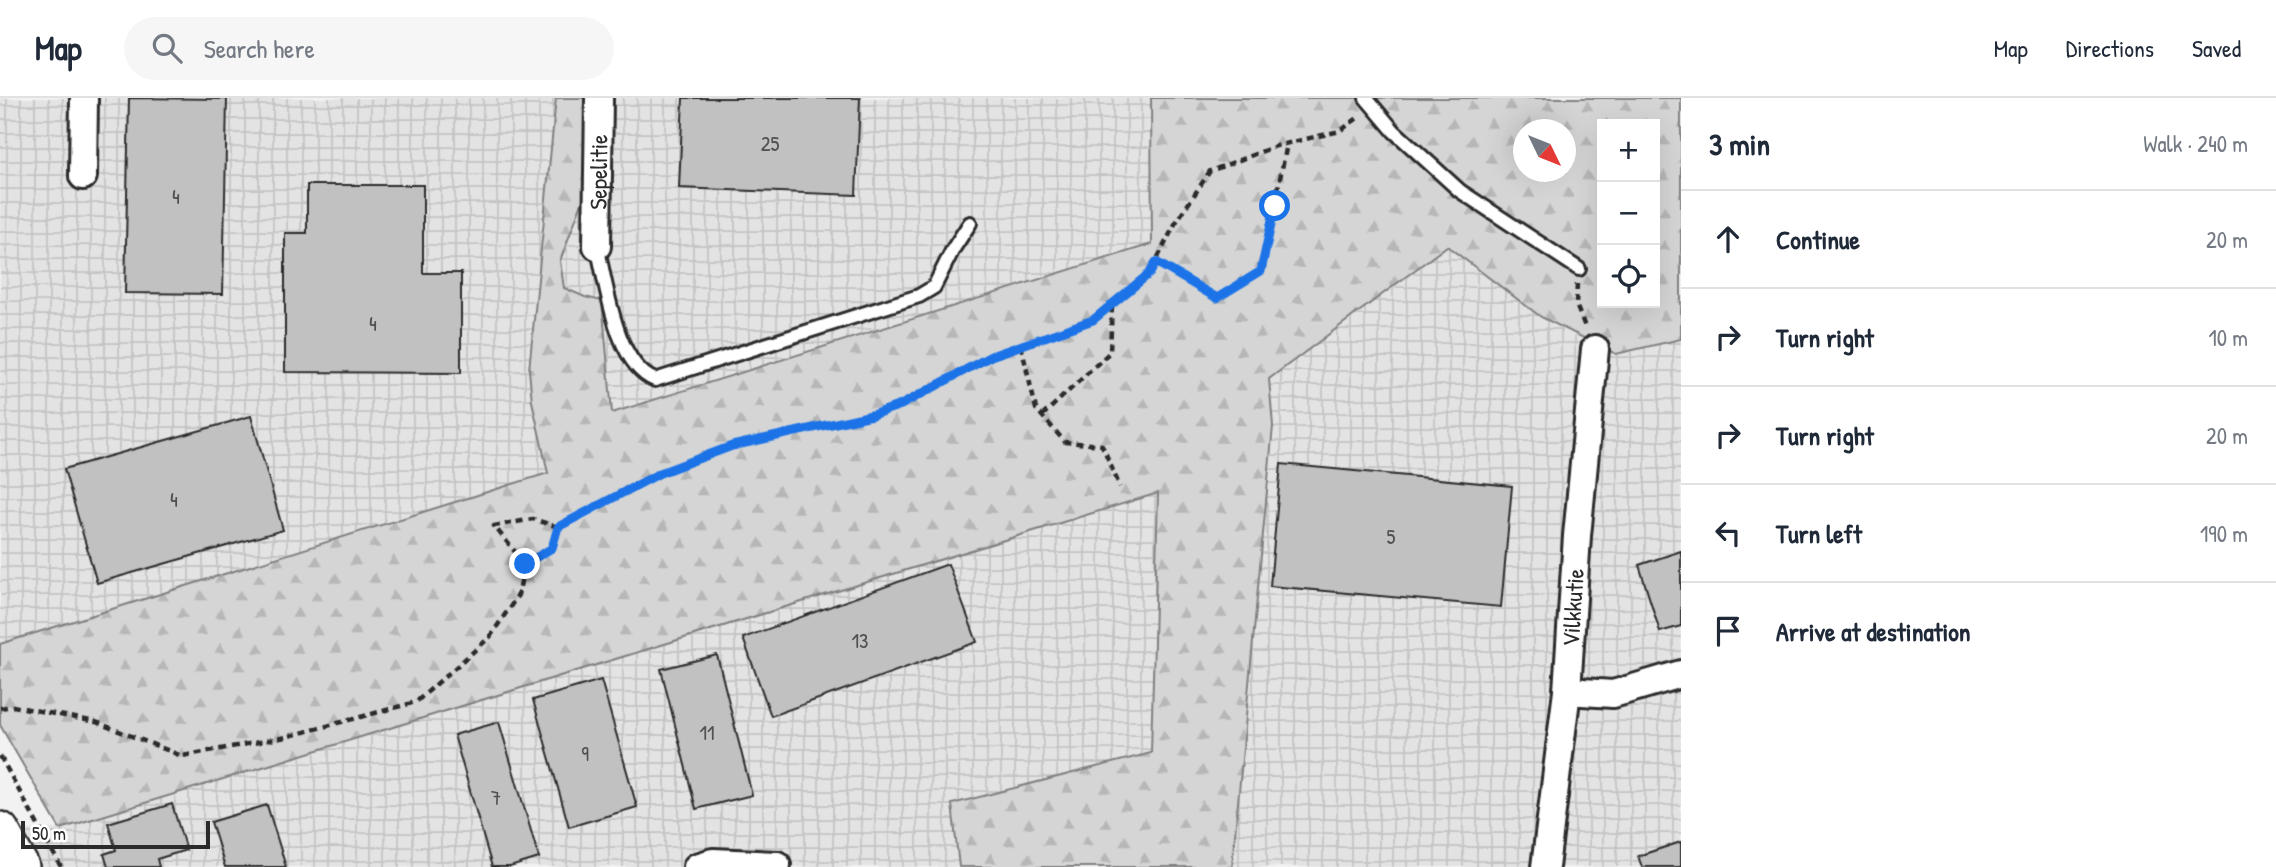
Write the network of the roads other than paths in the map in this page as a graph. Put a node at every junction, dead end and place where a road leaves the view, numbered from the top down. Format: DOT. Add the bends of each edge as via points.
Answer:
graph roads {
  1 [pos="84,98"];
  2 [pos="600,98"];
  3 [pos="1369,102"];
  4 [pos="83,176"];
  5 [pos="970,223"];
  6 [pos="597,246"];
  7 [pos="1578,270"];
  8 [pos="1595,349"];
  9 [pos="1681,674"];
  10 [pos="1567,691"];
  11 [pos="0,831"];
  12 [pos="777,865"];
  13 [pos="20,867"];
  14 [pos="697,867"];
  15 [pos="1545,867"];
  1 -- 4 [label="street"];
  2 -- 6 [label="street, Sepelitie"];
  3 -- 7 [label="lane" via="1460,191"];
  5 -- 6 [label="lane" via="934,287 919,296 656,380 644,375 621,341"];
  8 -- 10 [label="street, Vilkkutie"];
  9 -- 10 [label="street" via="1613,694"];
  10 -- 15 [label="street, Vilkkutie"];
  11 -- 13 [label="street"];
  12 -- 14 [label="street" via="713,862"];
}
